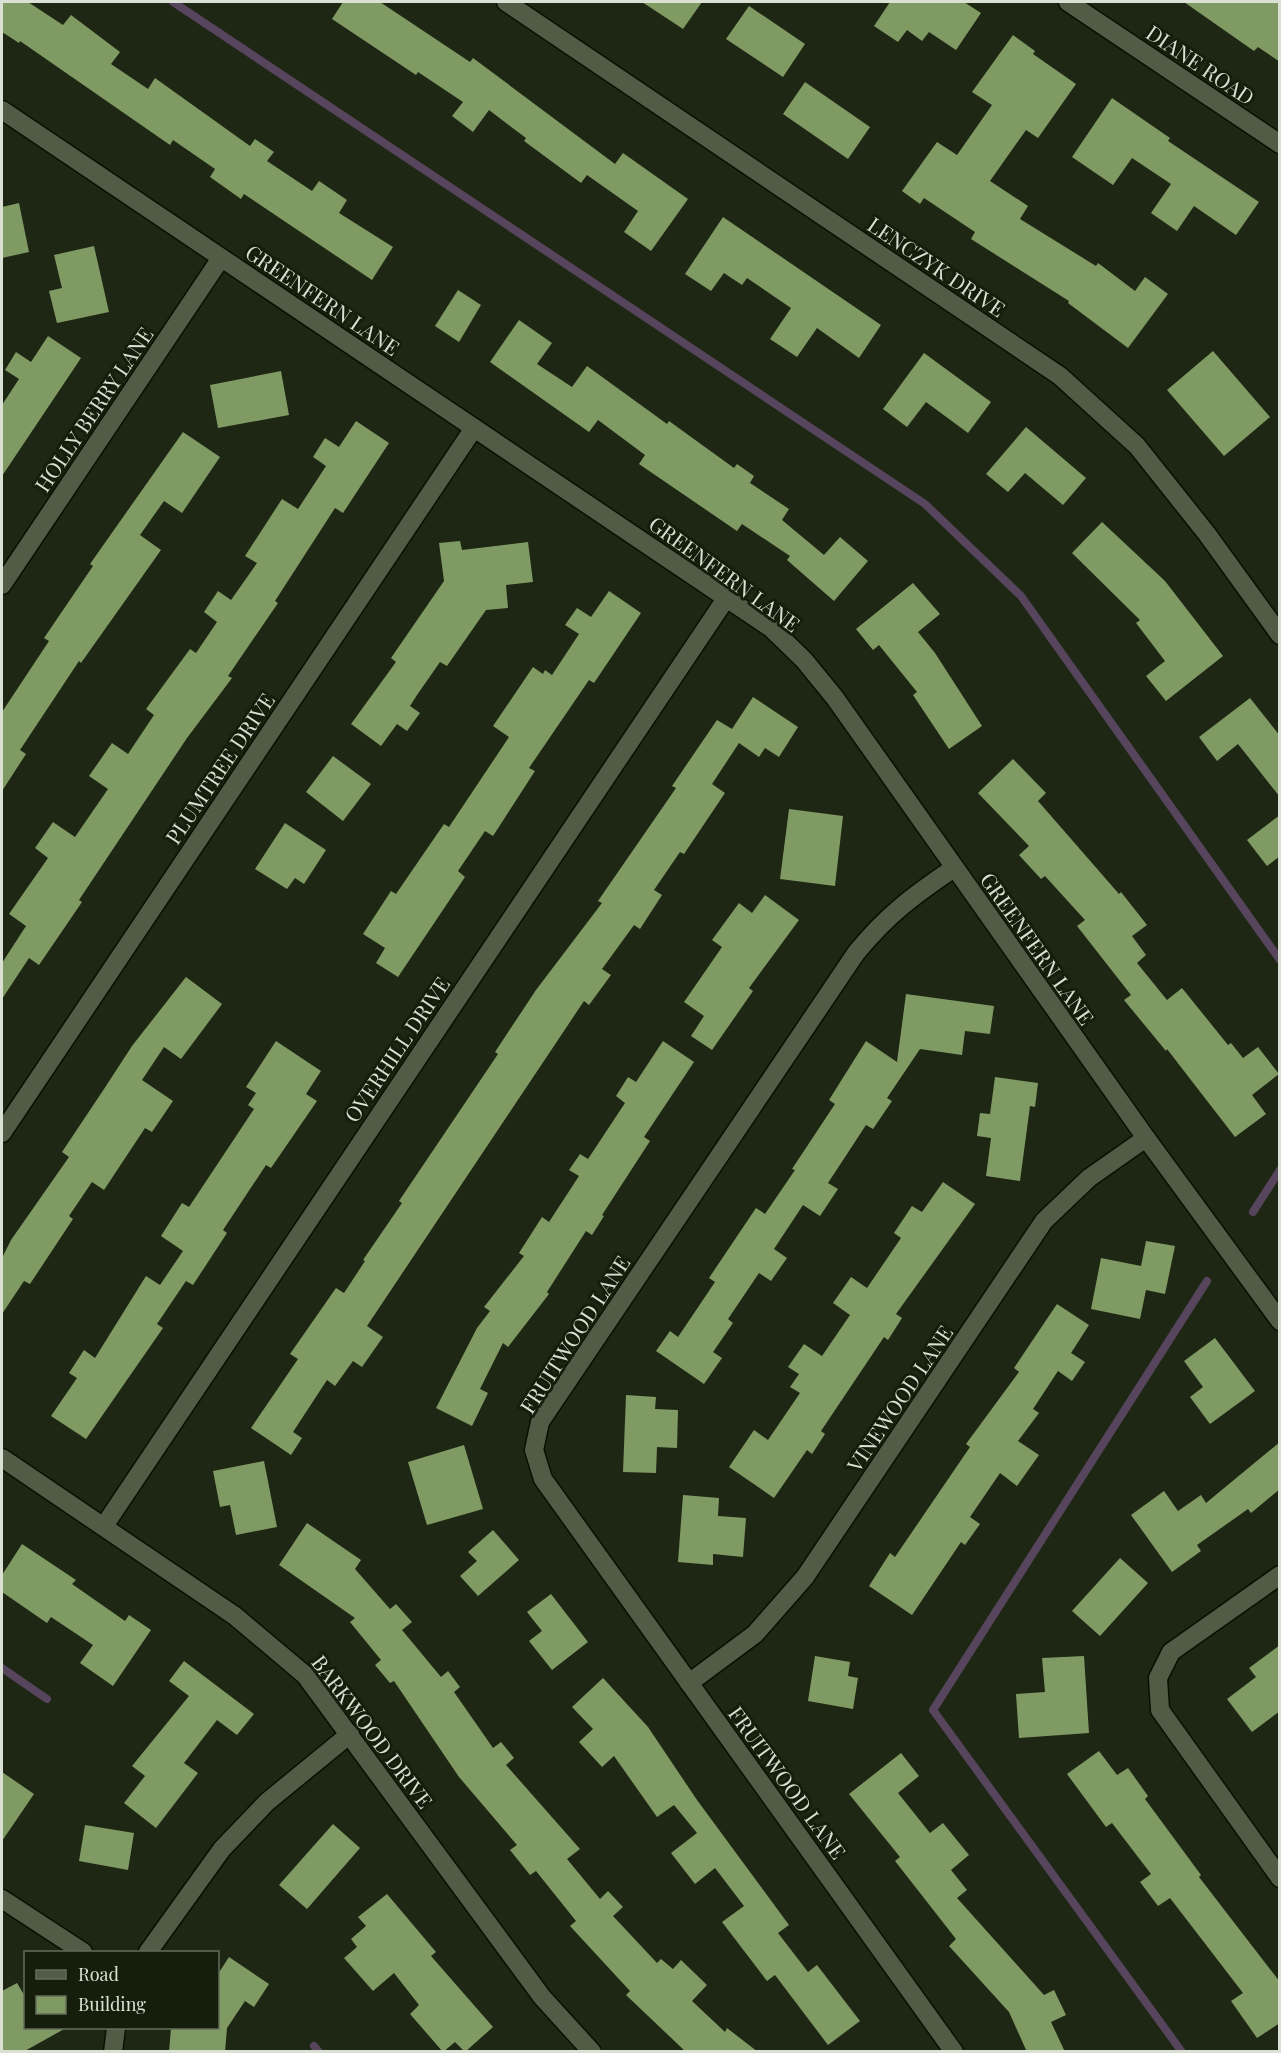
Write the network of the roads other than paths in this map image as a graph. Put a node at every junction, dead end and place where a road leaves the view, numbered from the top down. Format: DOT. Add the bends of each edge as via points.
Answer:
graph roads {
  1 [pos="506,2"];
  2 [pos="1068,2"];
  3 [pos="2,110"];
  4 [pos="1280,144"];
  5 [pos="221,258"];
  6 [pos="474,428"];
  7 [pos="2,585"];
  8 [pos="727,597"];
  9 [pos="1280,635"];
  10 [pos="954,868"];
  11 [pos="2,1133"];
  12 [pos="1146,1138"];
  13 [pos="1280,1321"];
  14 [pos="2,1458"];
  15 [pos="104,1526"];
  16 [pos="1280,1575"];
  17 [pos="689,1683"];
  18 [pos="350,1734"];
  19 [pos="1280,1878"];
  20 [pos="2,1899"];
  21 [pos="80,1951"];
  22 [pos="149,1951"];
  23 [pos="116,2029"];
  24 [pos="113,2052"];
  25 [pos="592,2052"];
  26 [pos="954,2052"];
  1 -- 9 [label="street, LENCZYK DRIVE" via="1060,376 1137,446"];
  2 -- 4 [label="street, DIANE ROAD"];
  3 -- 5 [label="street, GREENFERN LANE"];
  5 -- 6 [label="street, GREENFERN LANE"];
  5 -- 7 [label="street, HOLLY BERRY LANE"];
  6 -- 8 [label="street, GREENFERN LANE"];
  6 -- 11 [label="street, PLUMTREE DRIVE"];
  8 -- 10 [label="street, GREENFERN LANE" via="771,628 804,660"];
  8 -- 15 [label="street, OVERHILL DRIVE"];
  10 -- 12 [label="street, GREENFERN LANE"];
  10 -- 17 [label="street, FRUITWOOD LANE" via="901,904 856,953 540,1422 534,1450 543,1479"];
  12 -- 13 [label="street, GREENFERN LANE"];
  12 -- 17 [label="street, VINEWOOD LANE" via="1089,1178 1044,1221 805,1577 755,1634"];
  14 -- 15 [label="street, BARKWOOD DRIVE"];
  15 -- 18 [label="street, BARKWOOD DRIVE" via="272,1644 305,1675"];
  16 -- 19 [label="street" via="1171,1652 1158,1678 1160,1710"];
  17 -- 26 [label="street, FRUITWOOD LANE"];
  18 -- 22 [label="street" via="267,1802 222,1849"];
  18 -- 25 [label="street, BARKWOOD DRIVE" via="542,1997"];
  20 -- 21 [label="street"];
  23 -- 24 [label="street"];
}
